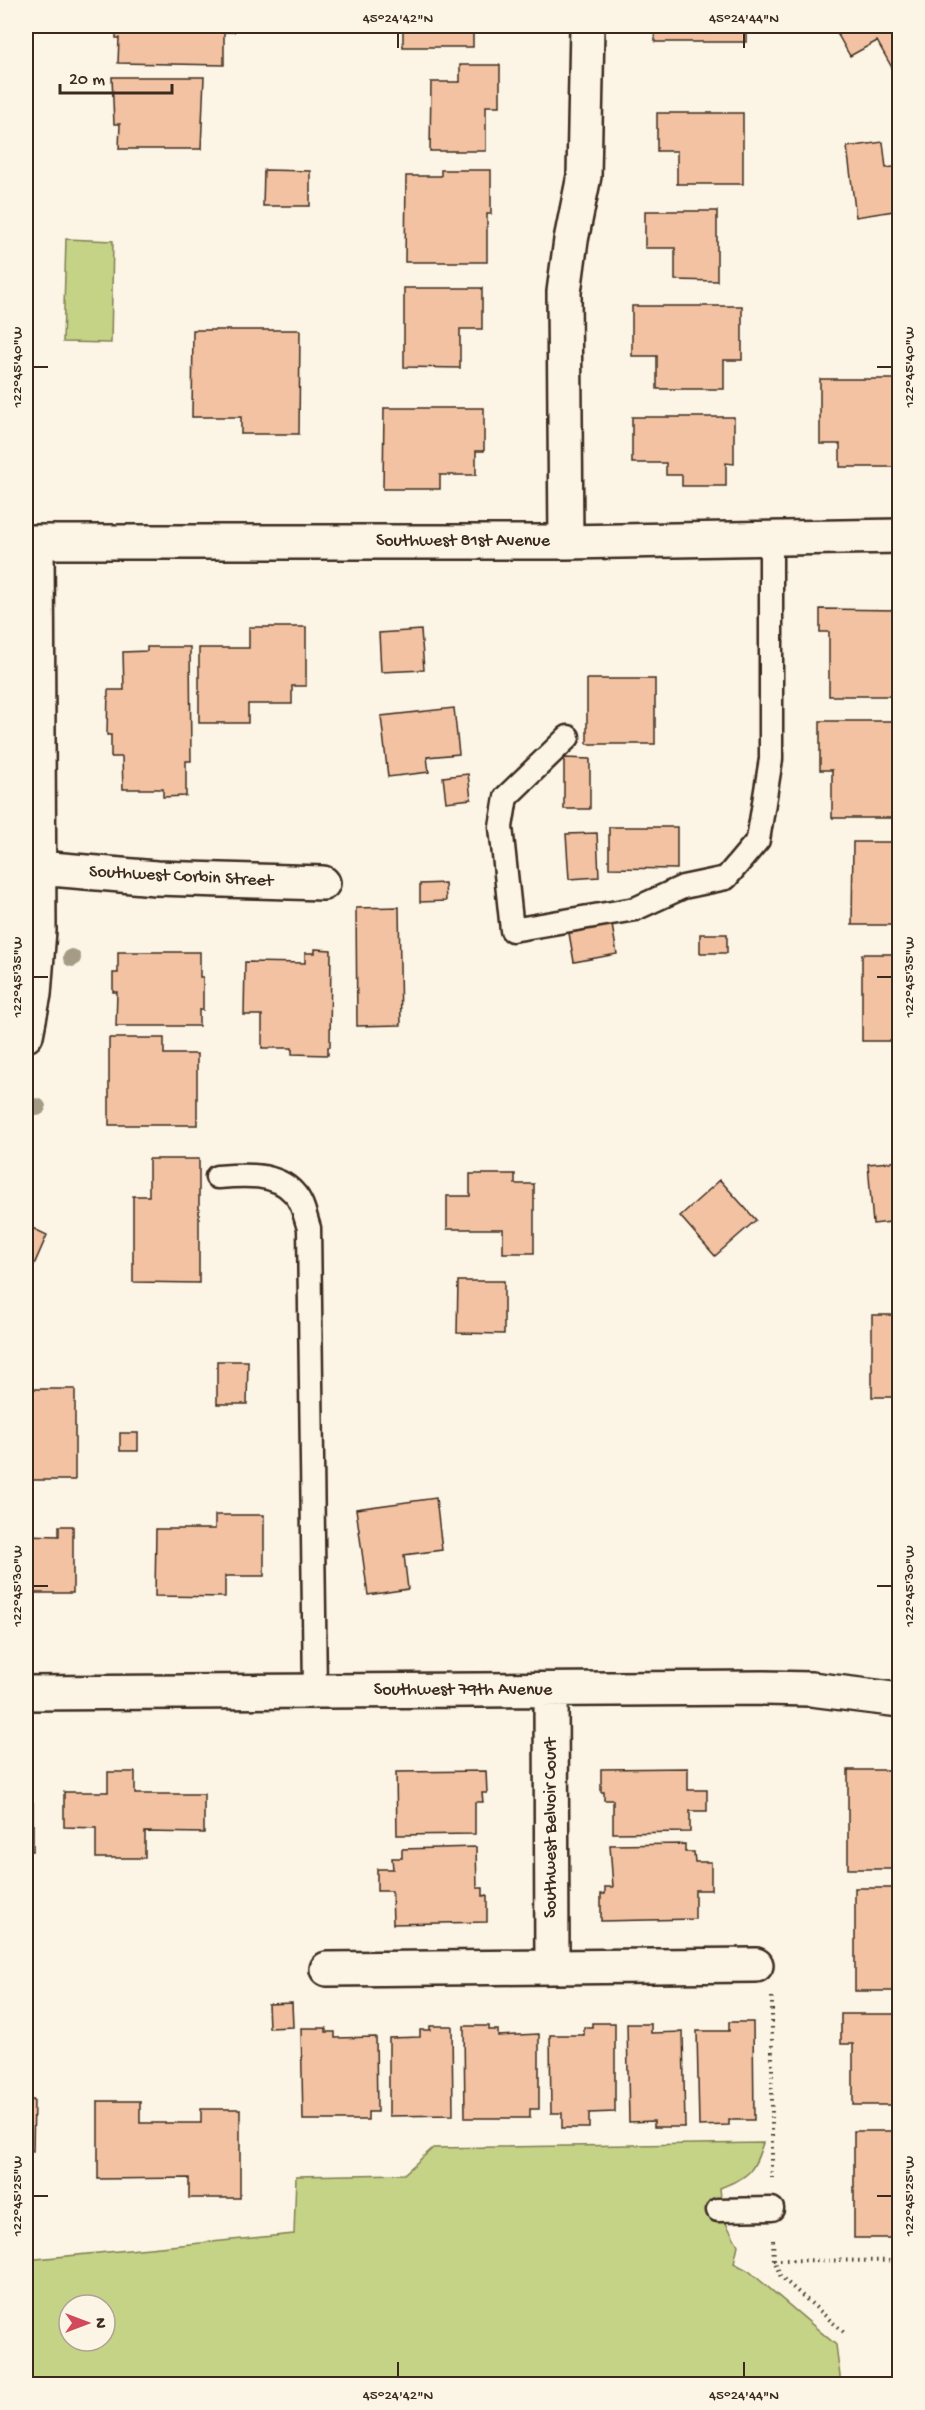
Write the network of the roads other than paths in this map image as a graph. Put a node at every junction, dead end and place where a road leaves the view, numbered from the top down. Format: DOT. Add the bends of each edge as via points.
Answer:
graph roads {
  1 [pos="587,26"];
  2 [pos="900,536"];
  3 [pos="771,538"];
  4 [pos="31,542"];
  5 [pos="566,542"];
  6 [pos="568,737"];
  7 [pos="39,868"];
  8 [pos="323,883"];
  9 [pos="26,1035"];
  10 [pos="217,1177"];
  11 [pos="551,1689"];
  12 [pos="315,1691"];
  13 [pos="26,1693"];
  14 [pos="900,1700"];
  15 [pos="756,1965"];
  16 [pos="552,1967"];
  17 [pos="327,1969"];
  18 [pos="772,2209"];
  19 [pos="718,2210"];
  1 -- 5 [label="street" via="584,176 564,292"];
  2 -- 3 [label="street, Southwest 81st Avenue"];
  3 -- 5 [label="street, Southwest 81st Avenue"];
  3 -- 6 [label="lane" via="771,759 758,840 726,878 683,887 635,909 512,930 501,827 506,797"];
  4 -- 5 [label="street, Southwest 81st Avenue"];
  4 -- 7 [label="street"];
  7 -- 8 [label="street, Southwest Corbin Street" via="156,878"];
  7 -- 9 [label="street" via="36,965"];
  10 -- 12 [label="lane" via="249,1175 282,1184 295,1193 309,1228"];
  11 -- 12 [label="street, Southwest 79th Avenue"];
  11 -- 14 [label="street, Southwest 79th Avenue" via="811,1689"];
  11 -- 16 [label="street, Southwest Belvoir Court"];
  12 -- 13 [label="street, Southwest 79th Avenue"];
  15 -- 16 [label="street"];
  16 -- 17 [label="street"];
  18 -- 19 [label="lane"];
}
